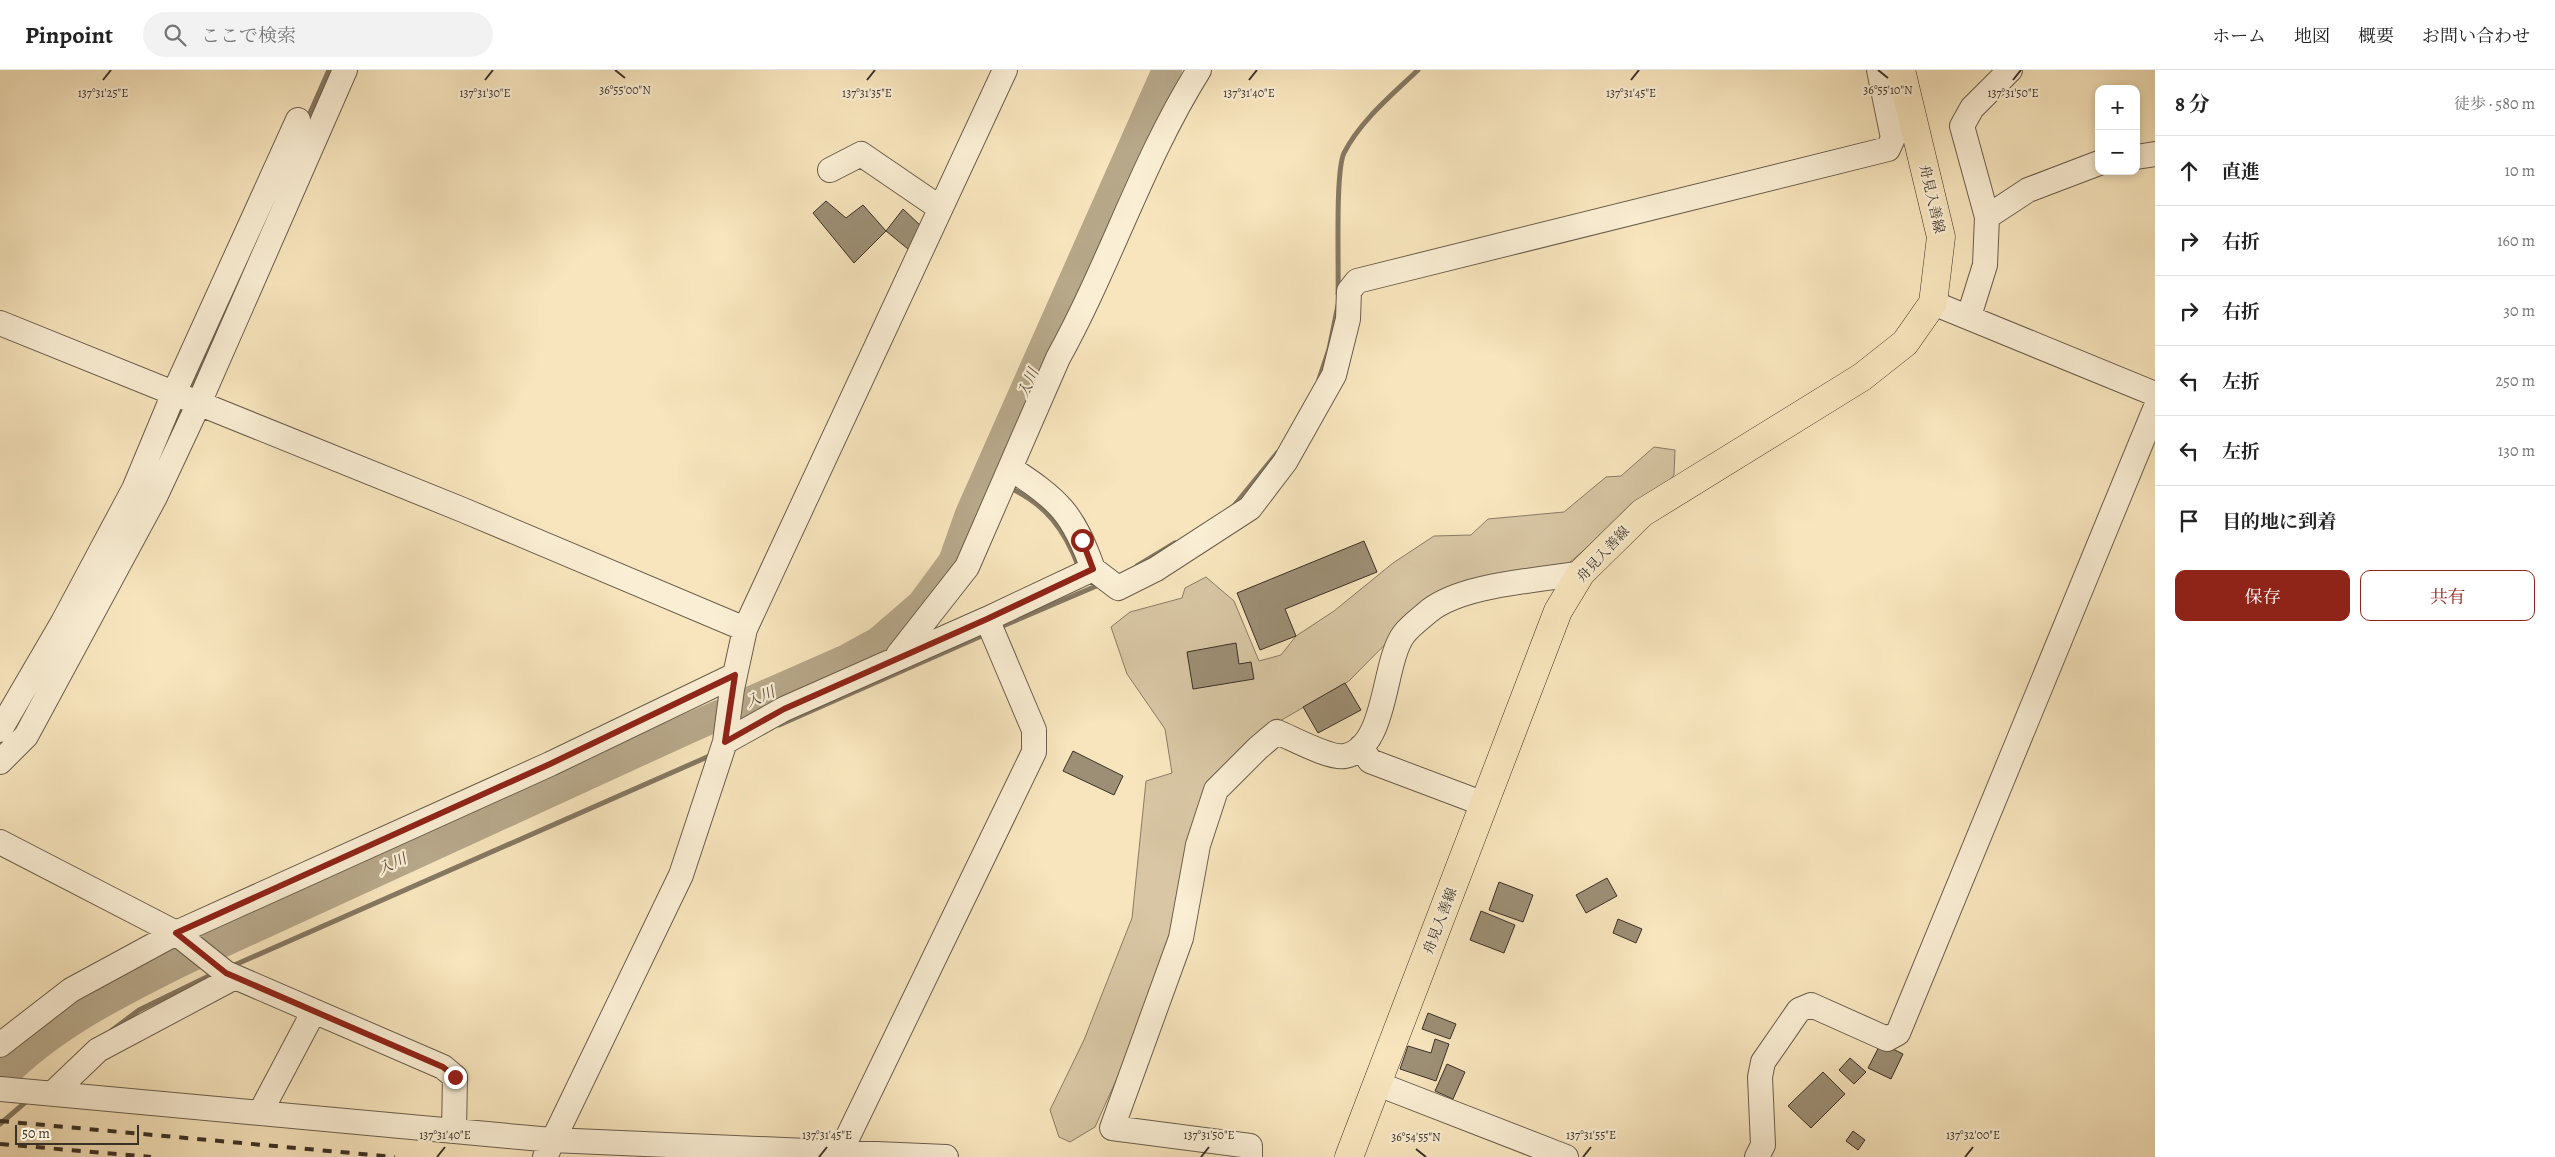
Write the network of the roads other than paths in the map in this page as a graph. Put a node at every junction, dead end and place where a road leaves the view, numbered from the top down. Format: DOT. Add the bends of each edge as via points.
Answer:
graph roads {
  1 [pos="345,70"];
  2 [pos="1199,70"];
  3 [pos="1879,70"];
  4 [pos="1901,70"];
  5 [pos="2010,70"];
  6 [pos="997,73"];
  7 [pos="298,120"];
  8 [pos="2155,154"];
  9 [pos="2140,156"];
  10 [pos="2095,165"];
  11 [pos="830,170"];
  12 [pos="940,208"];
  13 [pos="1987,216"];
  14 [pos="1933,303"];
  15 [pos="1968,316"];
  16 [pos="0,322"];
  17 [pos="174,393"];
  18 [pos="2155,394"];
  19 [pos="199,403"];
  20 [pos="2155,408"];
  21 [pos="1010,468"];
  22 [pos="1093,569"];
  23 [pos="1581,573"];
  24 [pos="987,619"];
  25 [pos="745,629"];
  26 [pos="897,657"];
  27 [pos="734,682"];
  28 [pos="0,730"];
  29 [pos="726,736"];
  30 [pos="1361,747"];
  31 [pos="0,762"];
  32 [pos="1484,804"];
  33 [pos="0,842"];
  34 [pos="182,938"];
  35 [pos="230,975"];
  36 [pos="314,1011"];
  37 [pos="0,1045"];
  38 [pos="1378,1084"];
  39 [pos="0,1088"];
  40 [pos="53,1093"];
  41 [pos="260,1113"];
  42 [pos="454,1131"];
  43 [pos="548,1149"];
  44 [pos="839,1155"];
  45 [pos="946,1157"];
  46 [pos="1250,1157"];
  47 [pos="1349,1157"];
  48 [pos="1566,1157"];
  49 [pos="1757,1157"];
  1 -- 19 [label="street"];
  2 -- 21 [label="street" via="1178,104 1117,231"];
  3 -- 22 [label="street" via="1893,138 1888,148 1357,281 1350,291 1348,319 1334,374 1285,462 1250,508 1156,569 1118,588"];
  4 -- 14 [label="main road, 舟見入善線" via="1941,238"];
  5 -- 13 [label="street" via="1972,108 1962,126"];
  6 -- 12 [label="street"];
  7 -- 17 [label="street"];
  8 -- 9 [label="street"];
  10 -- 13 [label="street" via="2028,190"];
  11 -- 12 [label="street" via="861,154"];
  12 -- 25 [label="street"];
  13 -- 15 [label="street" via="1986,265"];
  14 -- 15 [label="street"];
  14 -- 23 [label="main road, 舟見入善線" via="1905,343 1862,377 1642,513"];
  15 -- 18 [label="street"];
  16 -- 17 [label="street"];
  17 -- 19 [label="street"];
  17 -- 28 [label="street" via="134,489 63,622"];
  19 -- 25 [label="street"];
  19 -- 31 [label="street" via="151,505 26,736"];
  20 -- 49 [label="street" via="1898,1033 1887,1039 1811,1005 1799,1010 1763,1062 1760,1077 1763,1145"];
  21 -- 22 [label="street" via="1052,497 1069,517"];
  21 -- 26 [label="street" via="967,567"];
  22 -- 24 [label="street"];
  23 -- 30 [label="street" via="1460,593 1430,610 1403,635 1374,730"];
  23 -- 32 [label="main road, 舟見入善線" via="1558,611"];
  24 -- 26 [label="street"];
  24 -- 44 [label="street" via="1034,730 1034,752"];
  25 -- 27 [label="street"];
  26 -- 29 [label="street"];
  27 -- 29 [label="street"];
  27 -- 34 [label="street" via="550,764"];
  29 -- 43 [label="street" via="681,875"];
  30 -- 32 [label="street" via="1370,761"];
  30 -- 46 [label="street" via="1344,756 1277,732 1216,790 1198,845 1181,938 1112,1128 1250,1146"];
  32 -- 38 [label="main road, 舟見入善線"];
  33 -- 34 [label="street"];
  34 -- 35 [label="street"];
  34 -- 37 [label="street" via="71,990"];
  35 -- 36 [label="street"];
  35 -- 40 [label="street" via="98,1050"];
  36 -- 41 [label="street"];
  36 -- 42 [label="street" via="443,1067 455,1077"];
  38 -- 47 [label="main road, 舟見入善線"];
  38 -- 48 [label="street"];
  39 -- 40 [label="street"];
  40 -- 41 [label="street"];
  41 -- 42 [label="street"];
  42 -- 43 [label="street"];
  43 -- 44 [label="street"];
  44 -- 45 [label="street"];
}
